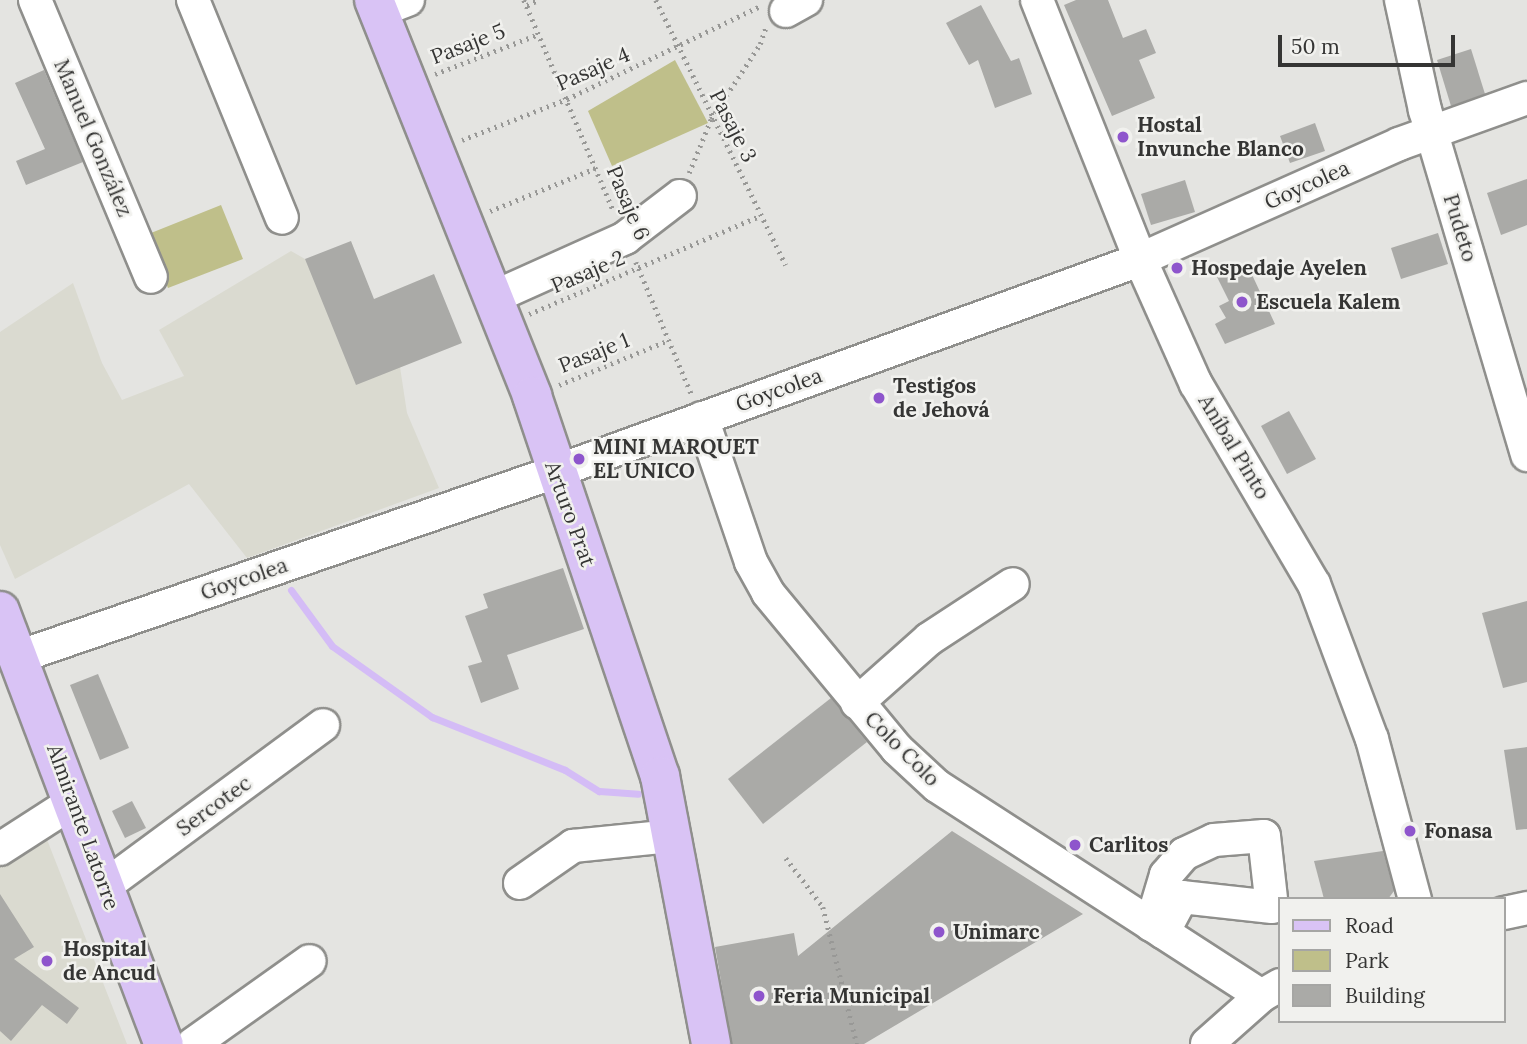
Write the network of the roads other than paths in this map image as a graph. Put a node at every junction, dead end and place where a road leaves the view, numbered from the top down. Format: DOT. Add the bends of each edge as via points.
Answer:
graph roads {
  1 [pos="35,0"];
  2 [pos="193,0"];
  3 [pos="1037,0"];
  4 [pos="1401,0"];
  5 [pos="387,4"];
  6 [pos="1527,98"];
  7 [pos="1432,133"];
  8 [pos="680,196"];
  9 [pos="282,218"];
  10 [pos="1140,259"];
  11 [pos="151,276"];
  12 [pos="499,311"];
  13 [pos="702,418"];
  14 [pos="1527,455"];
  15 [pos="555,470"];
  16 [pos="1013,584"];
  17 [pos="0,611"];
  18 [pos="21,656"];
  19 [pos="857,703"];
  20 [pos="323,725"];
  21 [pos="73,802"];
  22 [pos="672,836"];
  23 [pos="0,849"];
  24 [pos="520,883"];
  25 [pos="105,886"];
  26 [pos="1414,897"];
  27 [pos="1527,908"];
  28 [pos="1506,913"];
  29 [pos="310,961"];
  30 [pos="1270,990"];
  31 [pos="164,1044"];
  32 [pos="193,1044"];
  33 [pos="711,1044"];
  34 [pos="1207,1044"];
  1 -- 11 [label="street, Manuel González"];
  2 -- 9 [label="street"];
  3 -- 10 [label="street, Aníbal Pinto"];
  4 -- 7 [label="street, Pudeto"];
  5 -- 12 [label="main road, Arturo Prat" via="408,84"];
  6 -- 7 [label="street, Goycolea"];
  7 -- 10 [label="street, Goycolea"];
  7 -- 14 [label="street, Pudeto"];
  8 -- 12 [label="street" via="625,238"];
  10 -- 13 [label="street, Goycolea"];
  10 -- 26 [label="street, Aníbal Pinto" via="1196,384 1314,584 1372,739"];
  12 -- 15 [label="main road, Arturo Prat"];
  13 -- 15 [label="street, Goycolea"];
  13 -- 19 [label="street, Colo Colo" via="757,573"];
  15 -- 18 [label="street, Goycolea"];
  15 -- 22 [label="main road, Arturo Prat" via="660,776"];
  16 -- 19 [label="street" via="929,639"];
  17 -- 18 [label="main road, Almirante Latorre"];
  18 -- 21 [label="main road, Almirante Latorre"];
  19 -- 30 [label="street, Colo Colo" via="937,786 1157,928"];
  20 -- 25 [label="street, Sercotec"];
  21 -- 23 [label="street"];
  21 -- 25 [label="main road, Almirante Latorre"];
  22 -- 24 [label="street" via="573,846"];
  22 -- 33 [label="main road, Arturo Prat"];
  25 -- 31 [label="main road, Almirante Latorre"];
  27 -- 28 [label="street"];
  29 -- 32 [label="street"];
  30 -- 34 [label="street"];
}
